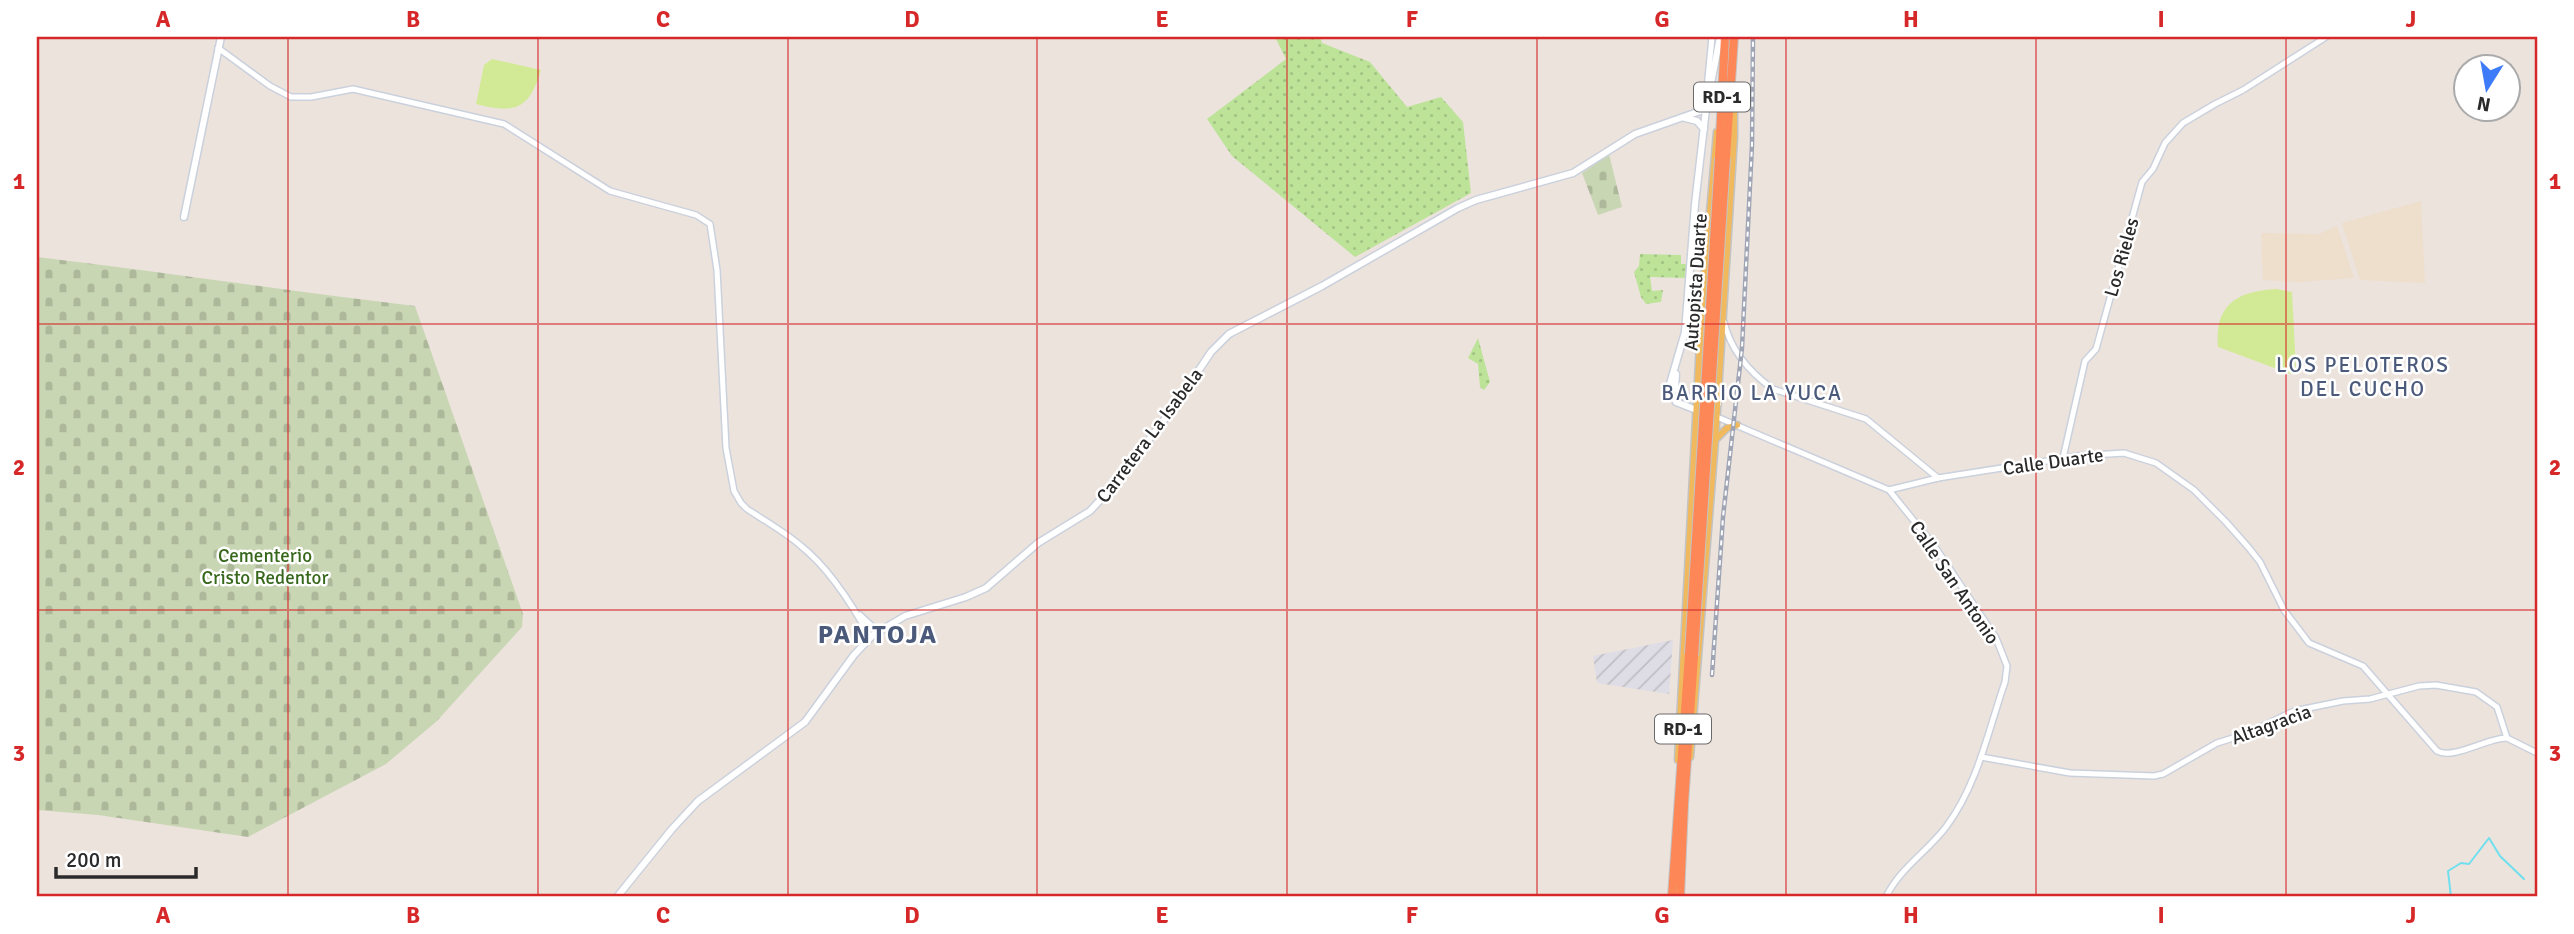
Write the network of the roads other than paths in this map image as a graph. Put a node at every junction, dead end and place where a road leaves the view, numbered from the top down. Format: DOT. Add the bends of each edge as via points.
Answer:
graph roads {
  1 [pos="221,37"];
  2 [pos="1712,37"];
  3 [pos="1720,37"];
  4 [pos="1726,37"];
  5 [pos="1734,37"];
  6 [pos="2326,37"];
  7 [pos="1733,47"];
  8 [pos="219,48"];
  9 [pos="1725,60"];
  10 [pos="1706,110"];
  11 [pos="1683,118"];
  12 [pos="1705,118"];
  13 [pos="1704,129"];
  14 [pos="1723,158"];
  15 [pos="184,217"];
  16 [pos="1722,314"];
  17 [pos="1699,361"];
  18 [pos="1720,362"];
  19 [pos="1697,401"];
  20 [pos="1718,404"];
  21 [pos="1699,411"];
  22 [pos="1717,417"];
  23 [pos="1737,425"];
  24 [pos="1715,441"];
  25 [pos="2063,458"];
  26 [pos="1938,478"];
  27 [pos="1693,486"];
  28 [pos="1712,489"];
  29 [pos="1889,490"];
  30 [pos="855,611"];
  31 [pos="877,631"];
  32 [pos="870,638"];
  33 [pos="2387,695"];
  34 [pos="2507,738"];
  35 [pos="2537,753"];
  36 [pos="1982,757"];
  37 [pos="1681,804"];
  38 [pos="617,897"];
  39 [pos="1672,897"];
  40 [pos="1680,897"];
  41 [pos="1886,897"];
  1 -- 8 [label="main road"];
  2 -- 10 [label="street"];
  3 -- 10 [label="main road"];
  4 -- 9 [label="highway, Autopista Duarte / RD-1"];
  5 -- 7 [label="highway, RD-1"];
  6 -- 25 [label="street, Los Rieles" via="2183,123 2165,143 2143,182 2096,349 2085,361"];
  7 -- 14 [label="highway, RD-1"];
  7 -- 16 [label="main road" via="1734,137"];
  8 -- 15 [label="main road"];
  8 -- 30 [label="street" via="291,97 353,89 504,124 610,191 696,215 710,224 726,448 734,491 747,509 802,546"];
  9 -- 14 [label="highway, Autopista Duarte / RD-1"];
  9 -- 17 [label="main road"];
  10 -- 11 [label="main road"];
  10 -- 12 [label="main road"];
  11 -- 12 [label="main road"];
  11 -- 13 [label="main road" via="1697,121"];
  11 -- 31 [label="main road, Carretera La Isabela" via="1635,134 1573,173 1458,208 1322,286 1239,327 1211,352 1118,481 1090,511 1038,543 986,587"];
  12 -- 13 [label="main road"];
  12 -- 19 [label="main road" via="1692,312 1674,382 1679,393"];
  13 -- 21 [label="main road" via="1687,322 1669,387 1676,402"];
  14 -- 37 [label="highway, Autopista Duarte / RD-1, bridge"];
  16 -- 18 [label="main road"];
  16 -- 26 [label="street" via="1733,348 1760,380 1773,389 1866,419"];
  17 -- 18 [label="main road" via="1702,366 1717,367"];
  17 -- 19 [label="main road"];
  18 -- 20 [label="main road"];
  19 -- 20 [label="main road"];
  19 -- 21 [label="main road"];
  20 -- 21 [label="main road"];
  20 -- 22 [label="main road"];
  21 -- 22 [label="main road"];
  21 -- 27 [label="main road"];
  22 -- 23 [label="street"];
  22 -- 24 [label="main road"];
  23 -- 24 [label="main road" via="1725,429"];
  23 -- 29 [label="street"];
  24 -- 28 [label="main road"];
  25 -- 26 [label="street, Calle Duarte"];
  25 -- 33 [label="street, Calle Duarte" via="2130,454 2148,459 2194,490 2260,562 2284,610 2309,643 2363,666"];
  26 -- 29 [label="street, Calle Duarte"];
  27 -- 28 [label="main road" via="1703,477"];
  27 -- 37 [label="main road" via="1678,735"];
  28 -- 37 [label="main road" via="1693,737"];
  29 -- 36 [label="street, Calle San Antonio" via="1941,556 2005,658 2007,675"];
  30 -- 31 [label="street"];
  30 -- 32 [label="street"];
  31 -- 32 [label="main road, Carretera La Isabela"];
  32 -- 38 [label="main road, Carretera La Isabela" via="805,722 698,801"];
  33 -- 34 [label="street, Calle Duarte" via="2442,754"];
  33 -- 34 [label="street, Altagracia" via="2436,685 2476,692 2497,707"];
  33 -- 36 [label="street, Altagracia" via="2294,711 2217,743 2163,774 2070,774"];
  34 -- 35 [label="street"];
  36 -- 41 [label="street, Calle San Antonio" via="1945,828 1908,865"];
  37 -- 39 [label="highway, RD-1"];
  37 -- 40 [label="highway, RD-1"];
}
